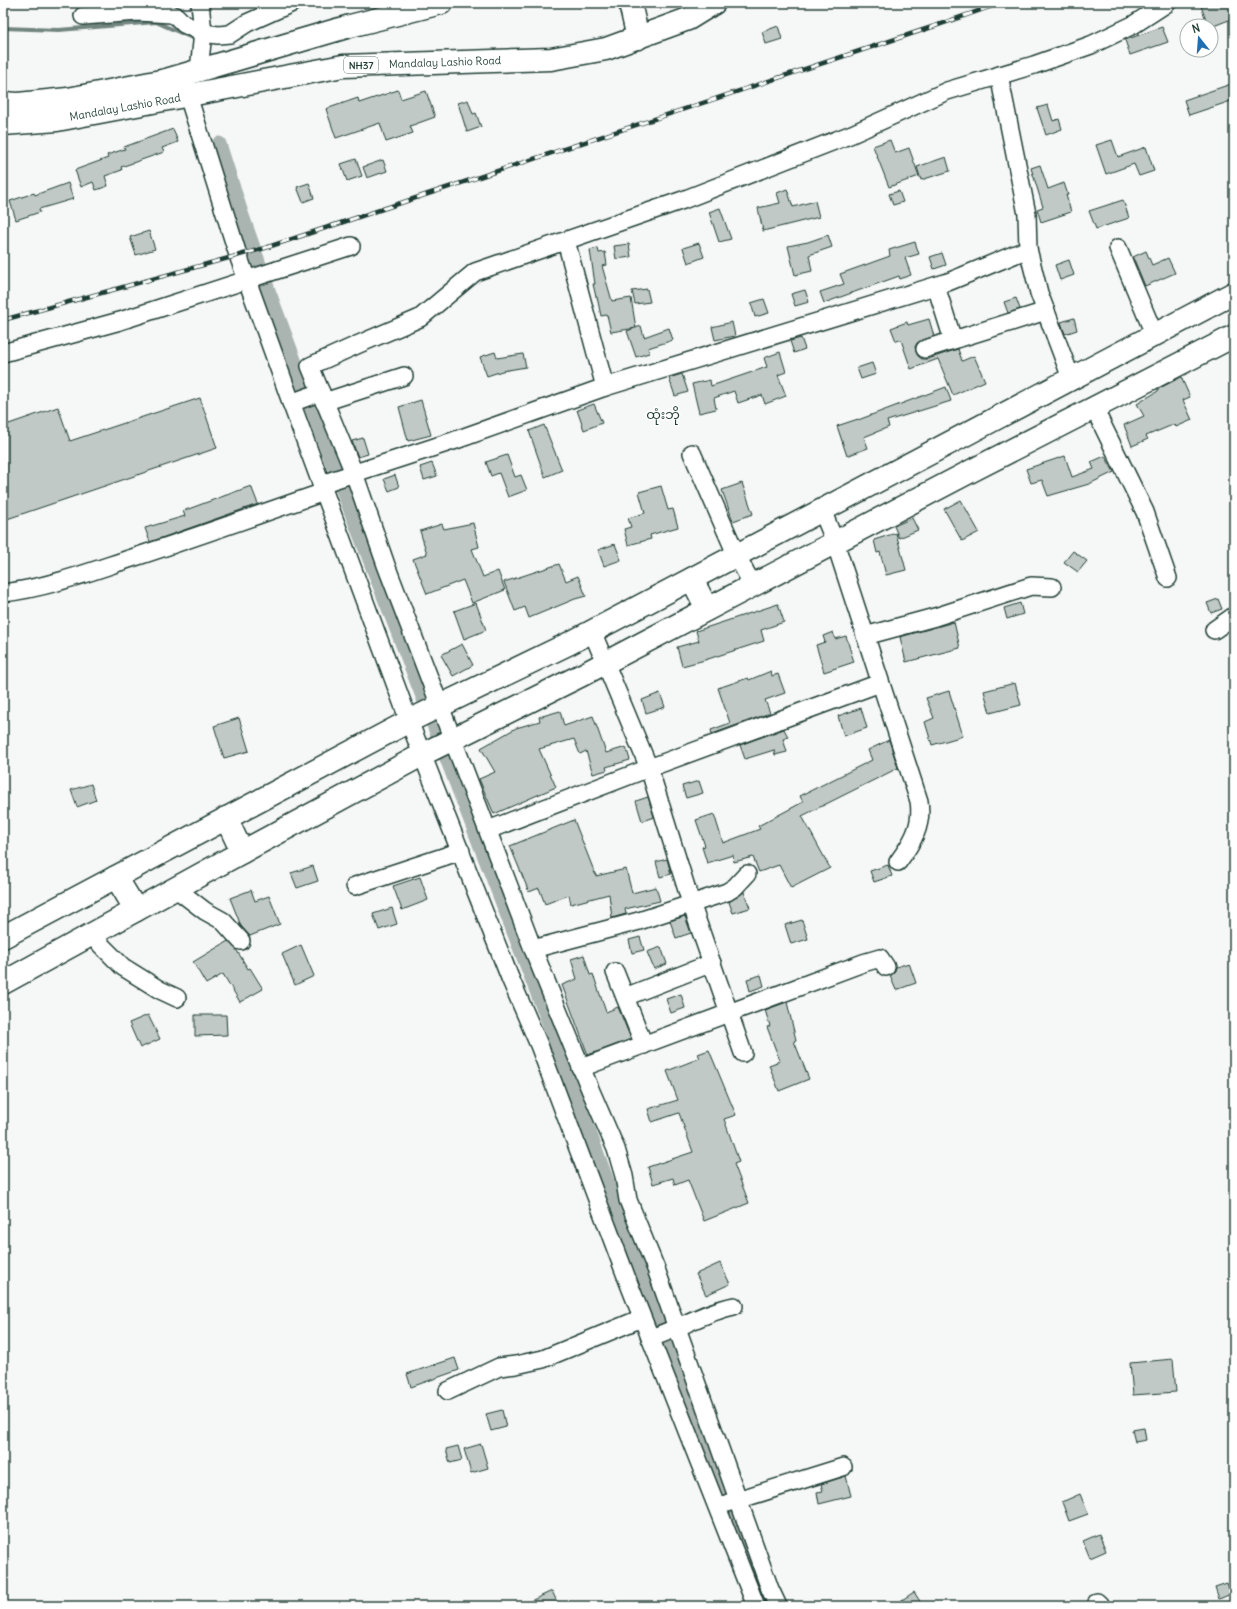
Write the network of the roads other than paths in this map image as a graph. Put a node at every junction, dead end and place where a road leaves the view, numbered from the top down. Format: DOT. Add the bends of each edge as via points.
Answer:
graph roads {
  1 [pos="200,3"];
  2 [pos="292,3"];
  3 [pos="441,3"];
  4 [pos="630,3"];
  5 [pos="714,3"];
  6 [pos="1167,3"];
  7 [pos="83,16"];
  8 [pos="203,33"];
  9 [pos="638,38"];
  10 [pos="194,67"];
  11 [pos="999,75"];
  12 [pos="188,96"];
  13 [pos="3,103"];
  14 [pos="3,124"];
  15 [pos="566,241"];
  16 [pos="351,246"];
  17 [pos="1118,248"];
  18 [pos="1028,249"];
  19 [pos="257,277"];
  20 [pos="936,286"];
  21 [pos="1234,293"];
  22 [pos="1046,311"];
  23 [pos="1154,334"];
  24 [pos="1234,336"];
  25 [pos="953,340"];
  26 [pos="925,349"];
  27 [pos="3,352"];
  28 [pos="404,376"];
  29 [pos="1071,378"];
  30 [pos="605,387"];
  31 [pos="319,396"];
  32 [pos="294,402"];
  33 [pos="1094,408"];
  34 [pos="692,453"];
  35 [pos="351,474"];
  36 [pos="324,486"];
  37 [pos="822,510"];
  38 [pos="835,542"];
  39 [pos="736,554"];
  40 [pos="1168,578"];
  41 [pos="692,579"];
  42 [pos="753,586"];
  43 [pos="1052,587"];
  44 [pos="3,593"];
  45 [pos="707,609"];
  46 [pos="1234,616"];
  47 [pos="1214,630"];
  48 [pos="592,631"];
  49 [pos="865,636"];
  50 [pos="605,662"];
  51 [pos="880,683"];
  52 [pos="436,707"];
  53 [pos="412,720"];
  54 [pos="437,747"];
  55 [pos="649,768"];
  56 [pos="226,818"];
  57 [pos="488,830"];
  58 [pos="461,851"];
  59 [pos="242,852"];
  60 [pos="898,862"];
  61 [pos="747,874"];
  62 [pos="116,877"];
  63 [pos="355,886"];
  64 [pos="175,888"];
  65 [pos="691,903"];
  66 [pos="136,910"];
  67 [pos="91,935"];
  68 [pos="3,937"];
  69 [pos="241,941"];
  70 [pos="533,949"];
  71 [pos="712,963"];
  72 [pos="886,967"];
  73 [pos="615,972"];
  74 [pos="3,983"];
  75 [pos="624,997"];
  76 [pos="177,998"];
  77 [pos="729,1012"];
  78 [pos="644,1045"];
  79 [pos="743,1053"];
  80 [pos="581,1068"];
  81 [pos="734,1306"];
  82 [pos="642,1318"];
  83 [pos="662,1334"];
  84 [pos="448,1391"];
  85 [pos="843,1467"];
  86 [pos="728,1503"];
  87 [pos="749,1603"];
  88 [pos="778,1606"];
  1 -- 8 [label="street"];
  2 -- 8 [label="street" via="247,23 230,34"];
  3 -- 10 [label="main road, Mandalay Lashio Road"];
  4 -- 9 [label="main road"];
  5 -- 9 [label="main road, Mandalay Lashio Road / NH37" via="688,19"];
  6 -- 11 [label="street" via="1133,25 1091,45"];
  7 -- 8 [label="street" via="138,12 171,14"];
  8 -- 10 [label="street"];
  9 -- 12 [label="main road, Mandalay Lashio Road / NH37" via="606,49 551,59 343,66"];
  10 -- 12 [label="street"];
  10 -- 13 [label="main road, Mandalay Lashio Road" via="166,80 68,99"];
  11 -- 15 [label="street" via="947,91 852,134 683,200"];
  11 -- 18 [label="street" via="1027,214"];
  12 -- 14 [label="main road, Mandalay Lashio Road / NH37" via="57,120"];
  12 -- 19 [label="street" via="238,255"];
  15 -- 30 [label="street"];
  15 -- 31 [label="street" via="475,272 420,318 310,366"];
  16 -- 19 [label="street"];
  17 -- 23 [label="street"];
  18 -- 20 [label="street"];
  18 -- 22 [label="street"];
  19 -- 27 [label="street" via="120,321"];
  19 -- 32 [label="street"];
  20 -- 25 [label="street"];
  20 -- 30 [label="street"];
  21 -- 23 [label="main road"];
  22 -- 25 [label="street"];
  22 -- 29 [label="street"];
  23 -- 29 [label="main road"];
  24 -- 33 [label="main road"];
  25 -- 26 [label="street"];
  28 -- 31 [label="street"];
  29 -- 37 [label="main road"];
  30 -- 35 [label="street"];
  31 -- 32 [label="street"];
  31 -- 35 [label="street"];
  32 -- 36 [label="street"];
  33 -- 38 [label="main road"];
  33 -- 40 [label="street" via="1145,512"];
  34 -- 39 [label="street"];
  35 -- 36 [label="street"];
  35 -- 52 [label="street"];
  36 -- 44 [label="street" via="184,541 69,579 27,590"];
  36 -- 53 [label="street"];
  37 -- 38 [label="street"];
  37 -- 39 [label="main road"];
  38 -- 42 [label="main road"];
  38 -- 49 [label="street"];
  39 -- 41 [label="main road"];
  39 -- 42 [label="street"];
  41 -- 45 [label="main road"];
  41 -- 48 [label="main road"];
  42 -- 45 [label="main road"];
  43 -- 49 [label="street" via="1031,586"];
  45 -- 50 [label="main road"];
  46 -- 47 [label="street"];
  48 -- 50 [label="street"];
  48 -- 52 [label="main road"];
  49 -- 51 [label="street"];
  50 -- 54 [label="main road"];
  50 -- 55 [label="street"];
  51 -- 55 [label="street"];
  51 -- 60 [label="street" via="919,801 918,824 911,844"];
  52 -- 53 [label="main road"];
  52 -- 54 [label="street"];
  53 -- 54 [label="street"];
  53 -- 56 [label="main road"];
  54 -- 57 [label="street"];
  54 -- 58 [label="street"];
  54 -- 59 [label="main road"];
  55 -- 57 [label="street"];
  55 -- 65 [label="street"];
  56 -- 59 [label="main road"];
  56 -- 62 [label="main road"];
  57 -- 70 [label="street"];
  58 -- 63 [label="street"];
  58 -- 82 [label="street" via="539,1045"];
  59 -- 64 [label="main road"];
  61 -- 65 [label="street" via="727,892"];
  62 -- 66 [label="main road"];
  62 -- 68 [label="main road"];
  64 -- 66 [label="main road"];
  64 -- 69 [label="street" via="223,921"];
  65 -- 70 [label="street" via="640,921"];
  65 -- 71 [label="street"];
  66 -- 67 [label="main road"];
  67 -- 74 [label="main road"];
  67 -- 76 [label="street" via="123,967"];
  70 -- 80 [label="street"];
  71 -- 75 [label="street"];
  71 -- 77 [label="street"];
  72 -- 77 [label="street" via="880,958 873,959"];
  73 -- 75 [label="street"];
  75 -- 78 [label="street"];
  77 -- 78 [label="street"];
  77 -- 79 [label="street"];
  78 -- 80 [label="street"];
  80 -- 83 [label="street" via="616,1149 628,1200 656,1269"];
  81 -- 83 [label="street" via="709,1313"];
  82 -- 83 [label="street"];
  82 -- 84 [label="street" via="543,1359 499,1367"];
  83 -- 86 [label="street"];
  83 -- 86 [label="street"];
  85 -- 86 [label="street"];
  86 -- 87 [label="street"];
  86 -- 88 [label="street"];
}
